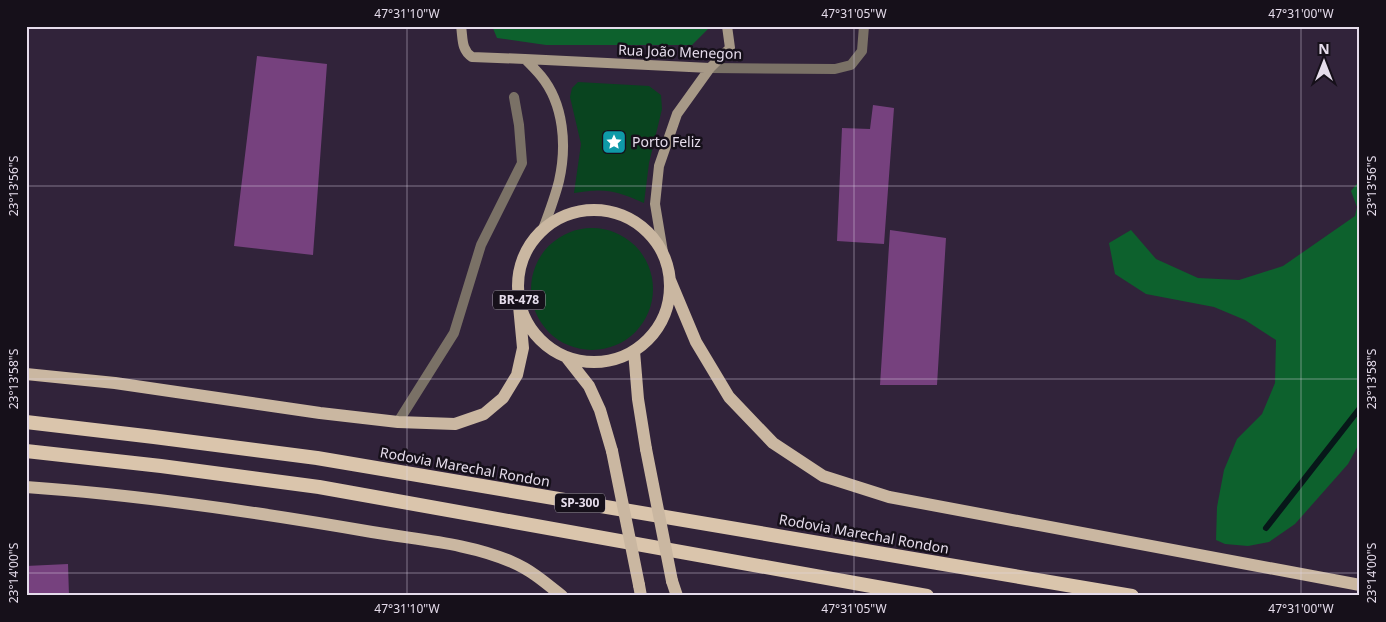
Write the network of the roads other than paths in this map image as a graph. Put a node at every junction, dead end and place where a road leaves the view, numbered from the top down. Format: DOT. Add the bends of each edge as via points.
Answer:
graph roads {
  1 [pos="461,26"];
  2 [pos="727,26"];
  3 [pos="864,26"];
  4 [pos="525,59"];
  5 [pos="710,68"];
  6 [pos="514,97"];
  7 [pos="543,228"];
  8 [pos="663,252"];
  9 [pos="670,280"];
  10 [pos="519,306"];
  11 [pos="634,351"];
  12 [pos="567,358"];
  13 [pos="26,374"];
  14 [pos="26,422"];
  15 [pos="398,422"];
  16 [pos="26,451"];
  17 [pos="26,487"];
  18 [pos="1360,585"];
  19 [pos="640,590"];
  20 [pos="562,596"];
  21 [pos="677,596"];
  22 [pos="926,596"];
  23 [pos="1132,596"];
  1 -- 4 [label="main road, Rua João Menegon" via="466,53 472,57"];
  2 -- 5 [label="main road" via="730,48"];
  3 -- 5 [label="street, Rua João Menegon" via="862,51 852,64 835,69"];
  4 -- 5 [label="main road, Rua João Menegon"];
  4 -- 7 [label="main road, BR-478" via="542,77 556,101 562,125 563,154 559,182"];
  5 -- 8 [label="main road" via="677,114 659,166 655,204"];
  6 -- 15 [label="street" via="522,163 481,245 454,333"];
  7 -- 8 [label="main road" via="564,216 588,210 612,212 634,222 652,237"];
  7 -- 10 [label="main road, BR-478" via="521,262 517,282"];
  8 -- 9 [label="main road"];
  9 -- 11 [label="main road" via="669,301 662,320 650,338"];
  9 -- 18 [label="main road" via="696,342 729,397 773,443 824,476 889,497"];
  10 -- 12 [label="main road, BR-478" via="529,328 546,346"];
  10 -- 15 [label="main road" via="523,348 517,375 503,398 484,414 455,424"];
  11 -- 12 [label="main road" via="613,360 590,362"];
  11 -- 21 [label="main road, bridge" via="646,449"];
  12 -- 19 [label="main road, BR-478, bridge" via="589,386 600,410 612,451"];
  13 -- 15 [label="main road" via="115,382"];
  14 -- 23 [label="highway, Rodovia Marechal Rondon / SP-300" via="317,458"];
  16 -- 22 [label="highway, SP-300" via="319,487"];
  17 -- 20 [label="main road" via="294,518 480,550 528,570"];
}
